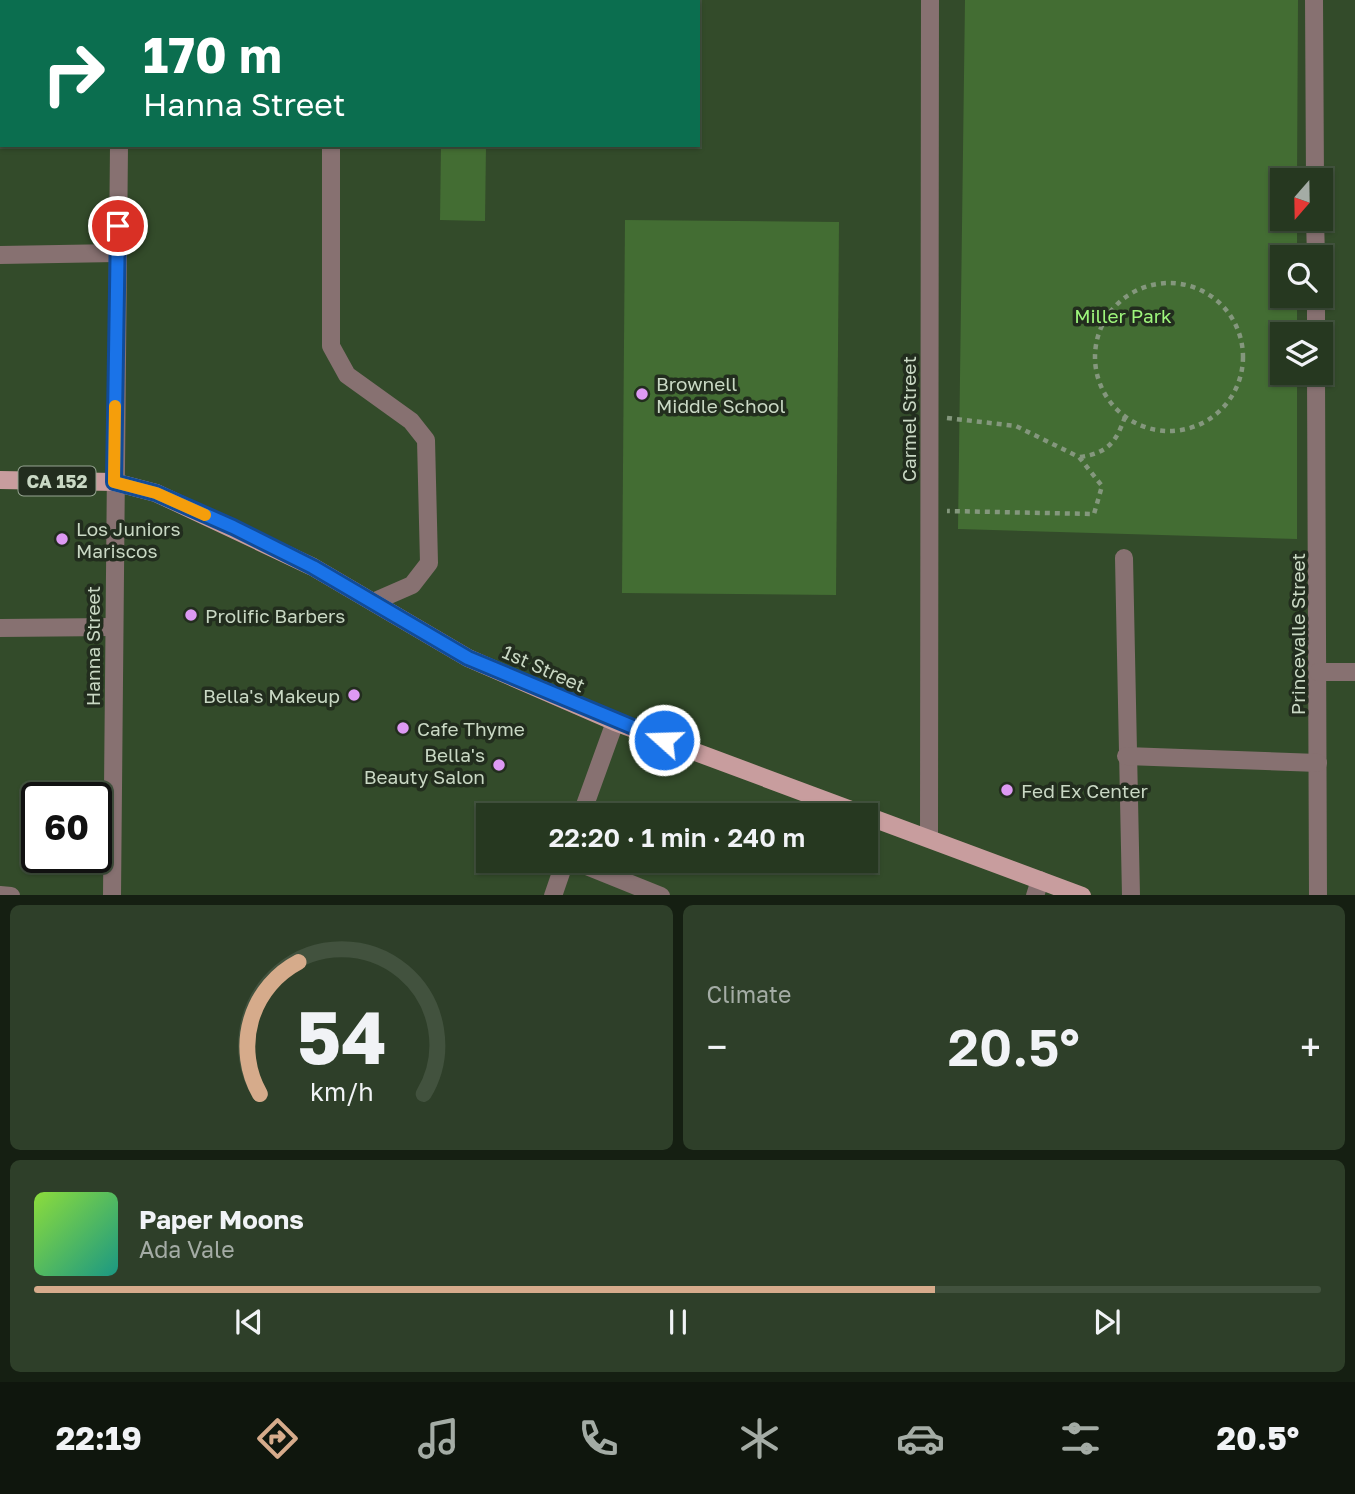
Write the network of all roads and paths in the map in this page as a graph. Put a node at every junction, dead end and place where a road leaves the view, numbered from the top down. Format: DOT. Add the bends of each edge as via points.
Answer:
graph roads {
  1 [pos="930,0"];
  2 [pos="1314,0"];
  3 [pos="119,147"];
  4 [pos="331,147"];
  5 [pos="1315,168"];
  6 [pos="117,253"];
  7 [pos="0,255"];
  8 [pos="1316,385"];
  9 [pos="929,417"];
  10 [pos="1125,417"];
  11 [pos="1079,457"];
  12 [pos="0,480"];
  13 [pos="114,482"];
  14 [pos="929,511"];
  15 [pos="1124,558"];
  16 [pos="373,601"];
  17 [pos="113,627"];
  18 [pos="0,628"];
  19 [pos="1318,672"];
  20 [pos="1355,673"];
  21 [pos="615,722"];
  22 [pos="1126,757"];
  23 [pos="1318,763"];
  24 [pos="586,803"];
  25 [pos="929,838"];
  26 [pos="560,873"];
  27 [pos="605,873"];
  28 [pos="1037,888"];
  29 [pos="0,895"];
  30 [pos="11,895"];
  31 [pos="112,895"];
  32 [pos="552,895"];
  33 [pos="661,895"];
  34 [pos="1082,895"];
  35 [pos="1130,895"];
  36 [pos="1318,895"];
  1 -- 9 [label="street, Carmel Street"];
  2 -- 5 [label="street"];
  3 -- 6 [label="street, Hanna Street"];
  4 -- 16 [label="street" via="331,346 347,375 411,422 426,440 429,563 412,585"];
  6 -- 7 [label="street"];
  6 -- 13 [label="street, Hanna Street"];
  8 -- 19 [label="street, Princevalle Street"];
  9 -- 11 [label="path" via="1016,426"];
  9 -- 14 [label="street, Carmel Street"];
  10 -- 10 [label="path" via="1150,430 1175,432 1220,412 1235,392 1243,369 1243,344 1235,321 1219,301 1198,288 1174,282 1150,284 1127,294 1109,311 1097,333 1098,382"];
  10 -- 11 [label="path" via="1116,442"];
  11 -- 14 [label="path" via="1102,486 1094,513"];
  12 -- 13 [label="main road, 1st Street / CA 152"];
  13 -- 16 [label="main road, 1st Street / CA 152" via="156,493 233,527"];
  13 -- 17 [label="street, Hanna Street"];
  14 -- 25 [label="street, Carmel Street"];
  15 -- 22 [label="street"];
  16 -- 21 [label="main road, 1st Street / CA 152" via="468,658"];
  17 -- 18 [label="street"];
  17 -- 31 [label="street, Hanna Street"];
  19 -- 20 [label="street"];
  19 -- 23 [label="street, Princevalle Street"];
  21 -- 24 [label="street"];
  21 -- 25 [label="main road, 1st Street / CA 152"];
  22 -- 23 [label="street"];
  22 -- 35 [label="street"];
  23 -- 36 [label="street, Princevalle Street"];
  25 -- 28 [label="main road, 1st Street / CA 152"];
  26 -- 32 [label="street"];
  27 -- 33 [label="street"];
  28 -- 34 [label="main road, 1st Street / CA 152"];
  29 -- 30 [label="street"];
}
